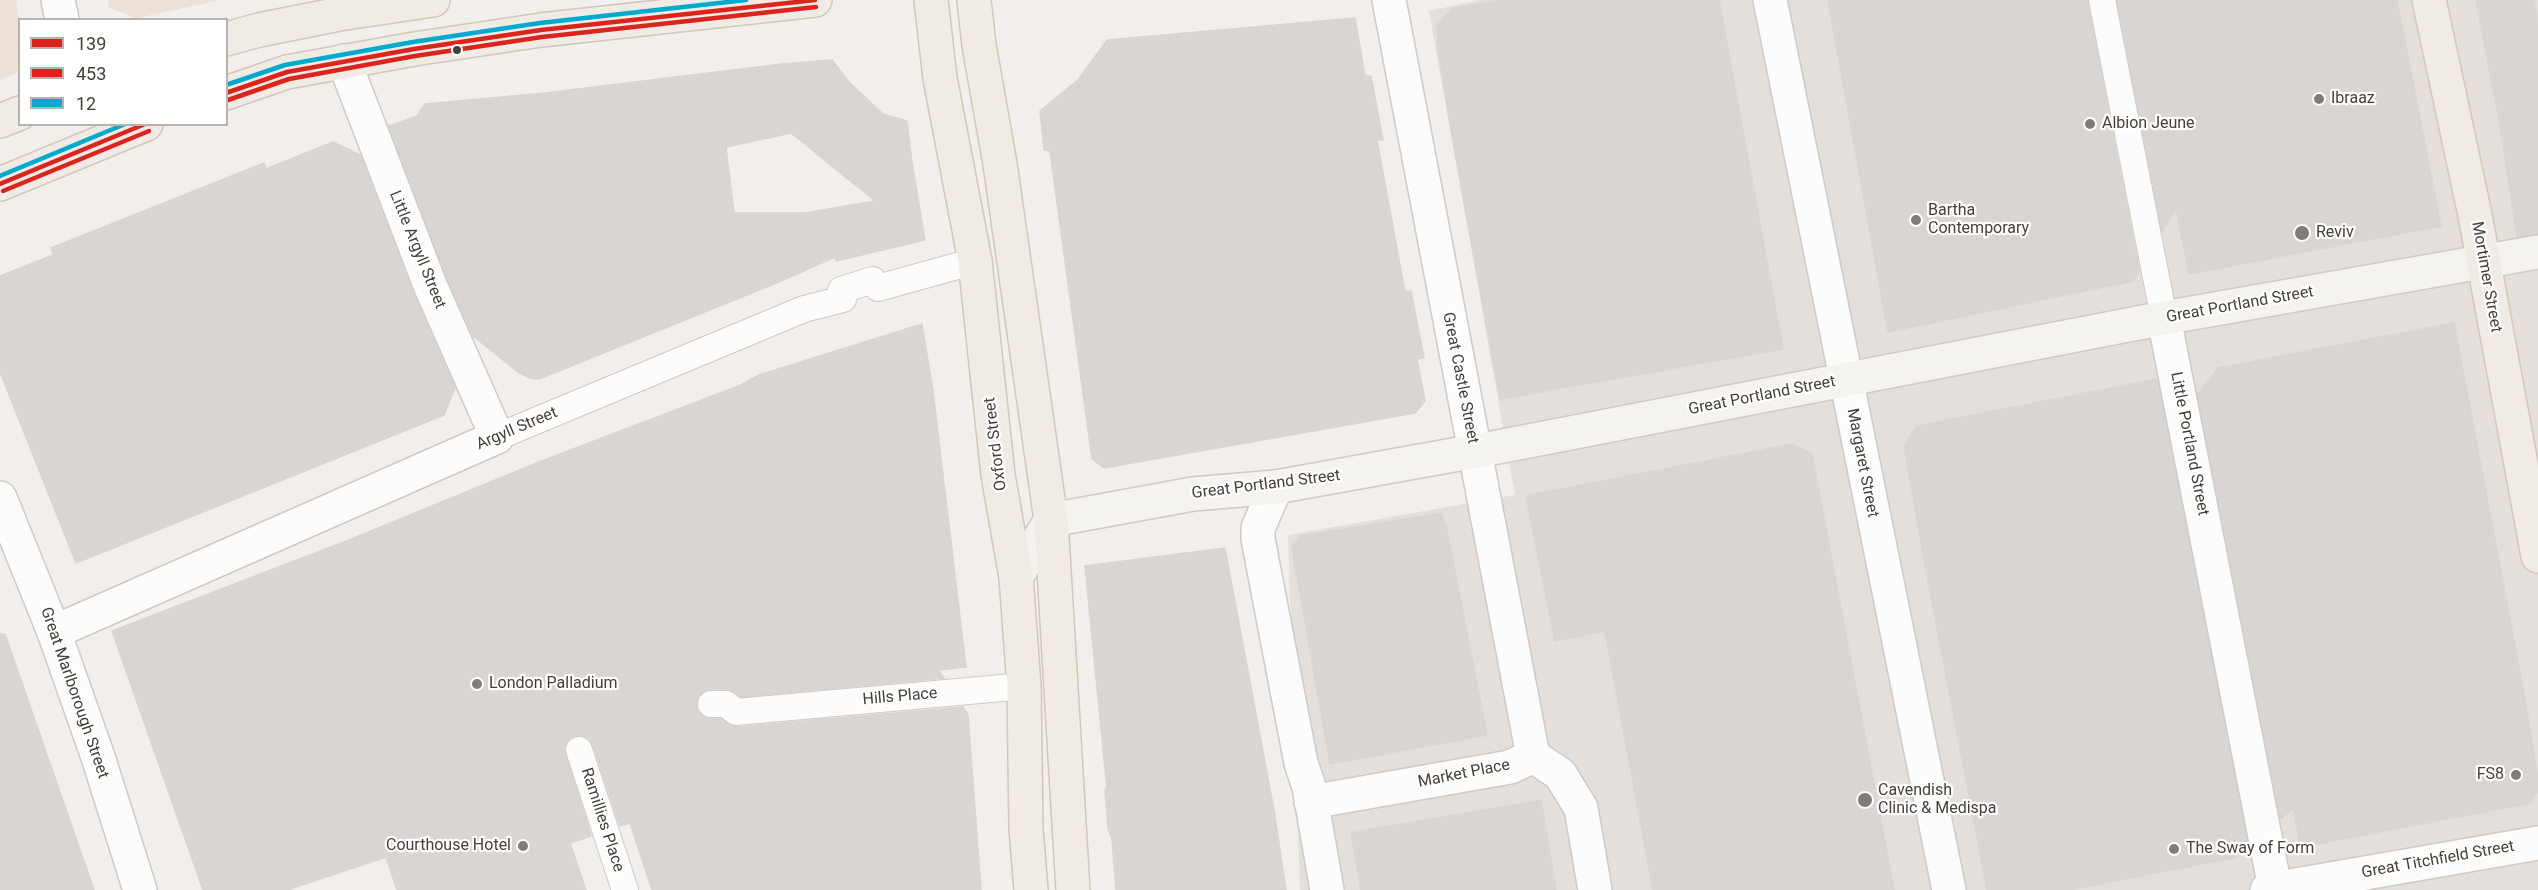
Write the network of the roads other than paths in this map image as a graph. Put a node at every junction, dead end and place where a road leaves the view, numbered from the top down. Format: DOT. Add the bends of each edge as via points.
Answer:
graph roads {
  1 [pos="58,0"];
  2 [pos="433,0"];
  3 [pos="815,0"];
  4 [pos="931,0"];
  5 [pos="974,0"];
  6 [pos="1389,0"];
  7 [pos="1770,0"];
  8 [pos="2102,0"];
  9 [pos="2429,0"];
  10 [pos="62,18"];
  11 [pos="228,38"];
  12 [pos="344,61"];
  13 [pos="228,92"];
  14 [pos="18,114"];
  15 [pos="0,121"];
  16 [pos="136,126"];
  17 [pos="104,132"];
  18 [pos="0,184"];
  19 [pos="2538,252"];
  20 [pos="2482,260"];
  21 [pos="975,261"];
  22 [pos="2164,318"];
  23 [pos="1845,380"];
  24 [pos="497,437"];
  25 [pos="1474,452"];
  26 [pos="1276,487"];
  27 [pos="0,498"];
  28 [pos="1051,520"];
  29 [pos="2538,556"];
  30 [pos="1016,577"];
  31 [pos="1059,630"];
  32 [pos="54,632"];
  33 [pos="1024,686"];
  34 [pos="711,704"];
  35 [pos="579,750"];
  36 [pos="1533,756"];
  37 [pos="1311,802"];
  38 [pos="2538,843"];
  39 [pos="2271,889"];
  40 [pos="140,890"];
  41 [pos="625,890"];
  42 [pos="1030,890"];
  43 [pos="1073,890"];
  44 [pos="1326,890"];
  45 [pos="1595,890"];
  46 [pos="1949,890"];
  1 -- 10 [label="street"];
  2 -- 11 [label="main road" via="328,16"];
  3 -- 12 [label="main road" via="541,30"];
  4 -- 21 [label="main road, Oxford Street" via="940,78"];
  5 -- 28 [label="main road"];
  6 -- 25 [label="street, Great Castle Street"];
  7 -- 23 [label="street, Margaret Street"];
  8 -- 22 [label="street, Little Portland Street"];
  9 -- 20 [label="main road, Mortimer Street"];
  12 -- 13 [label="main road" via="287,72"];
  12 -- 24 [label="street, Little Argyll Street" via="430,285"];
  14 -- 15 [label="main road"];
  16 -- 17 [label="main road"];
  17 -- 18 [label="main road"];
  19 -- 20 [label="main road, Great Portland Street"];
  20 -- 22 [label="main road, Great Portland Street"];
  20 -- 29 [label="main road, Mortimer Street"];
  21 -- 24 [label="street, Argyll Street" via="878,288 873,280 841,290 843,299 804,309"];
  21 -- 30 [label="main road, Oxford Street" via="998,475"];
  22 -- 23 [label="main road, Great Portland Street"];
  22 -- 39 [label="street, Little Portland Street"];
  23 -- 25 [label="main road, Great Portland Street"];
  23 -- 46 [label="street, Margaret Street"];
  24 -- 32 [label="street, Argyll Street"];
  25 -- 26 [label="main road, Great Portland Street"];
  25 -- 36 [label="street, Great Castle Street"];
  26 -- 28 [label="main road, Great Portland Street" via="1192,494"];
  26 -- 37 [label="street" via="1258,528 1258,539"];
  27 -- 32 [label="street, Great Marlborough Street"];
  28 -- 30 [label="main road"];
  28 -- 31 [label="main road"];
  30 -- 33 [label="main road, Oxford Street"];
  31 -- 33 [label="street" via="1047,663"];
  31 -- 43 [label="main road"];
  32 -- 40 [label="street, Great Marlborough Street"];
  33 -- 34 [label="street, Hills Place" via="736,712 726,704"];
  33 -- 42 [label="main road, Oxford Street"];
  35 -- 41 [label="street, Ramillies Place"];
  36 -- 37 [label="street, Market Place" via="1510,767"];
  36 -- 45 [label="street, Market Place" via="1560,774 1581,808"];
  37 -- 44 [label="street"];
  38 -- 39 [label="street, Great Titchfield Street"];
}
